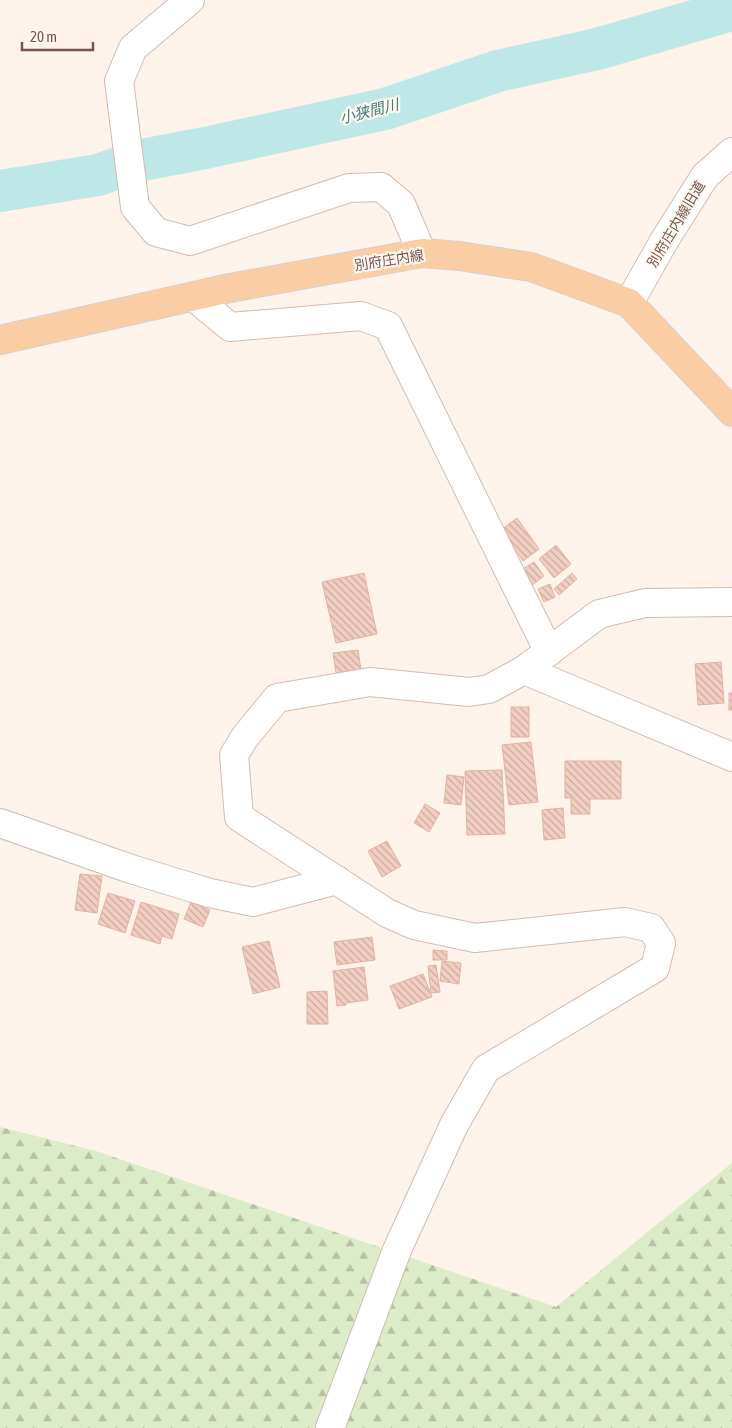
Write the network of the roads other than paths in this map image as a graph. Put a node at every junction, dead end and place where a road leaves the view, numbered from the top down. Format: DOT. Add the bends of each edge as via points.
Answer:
graph roads {
  1 [pos="190,0"];
  2 [pos="732,152"];
  3 [pos="422,253"];
  4 [pos="194,297"];
  5 [pos="629,303"];
  6 [pos="0,340"];
  7 [pos="732,412"];
  8 [pos="732,602"];
  9 [pos="549,652"];
  10 [pos="524,670"];
  11 [pos="732,757"];
  12 [pos="0,823"];
  13 [pos="337,880"];
  14 [pos="330,1428"];
  1 -- 3 [label="street" via="133,48 119,81 135,207 156,232 190,240 349,188 381,187 401,204"];
  2 -- 5 [label="street, 別府庄内線旧道" via="705,176"];
  3 -- 4 [label="main road, 別府庄内線"];
  3 -- 5 [label="main road, 別府庄内線" via="531,267"];
  4 -- 6 [label="main road, 別府庄内線"];
  4 -- 9 [label="street" via="230,326 361,316 388,326"];
  5 -- 7 [label="main road, 別府庄内線"];
  8 -- 9 [label="street" via="645,603 599,614"];
  9 -- 10 [label="street"];
  10 -- 11 [label="street"];
  10 -- 13 [label="street" via="489,689 469,692 370,682 277,698 234,755 238,817"];
  12 -- 13 [label="street" via="131,869 210,893 253,902"];
  13 -- 14 [label="street" via="387,913 414,925 475,938 625,922 651,928 662,943 655,968 486,1069 454,1125 397,1250"];
}
